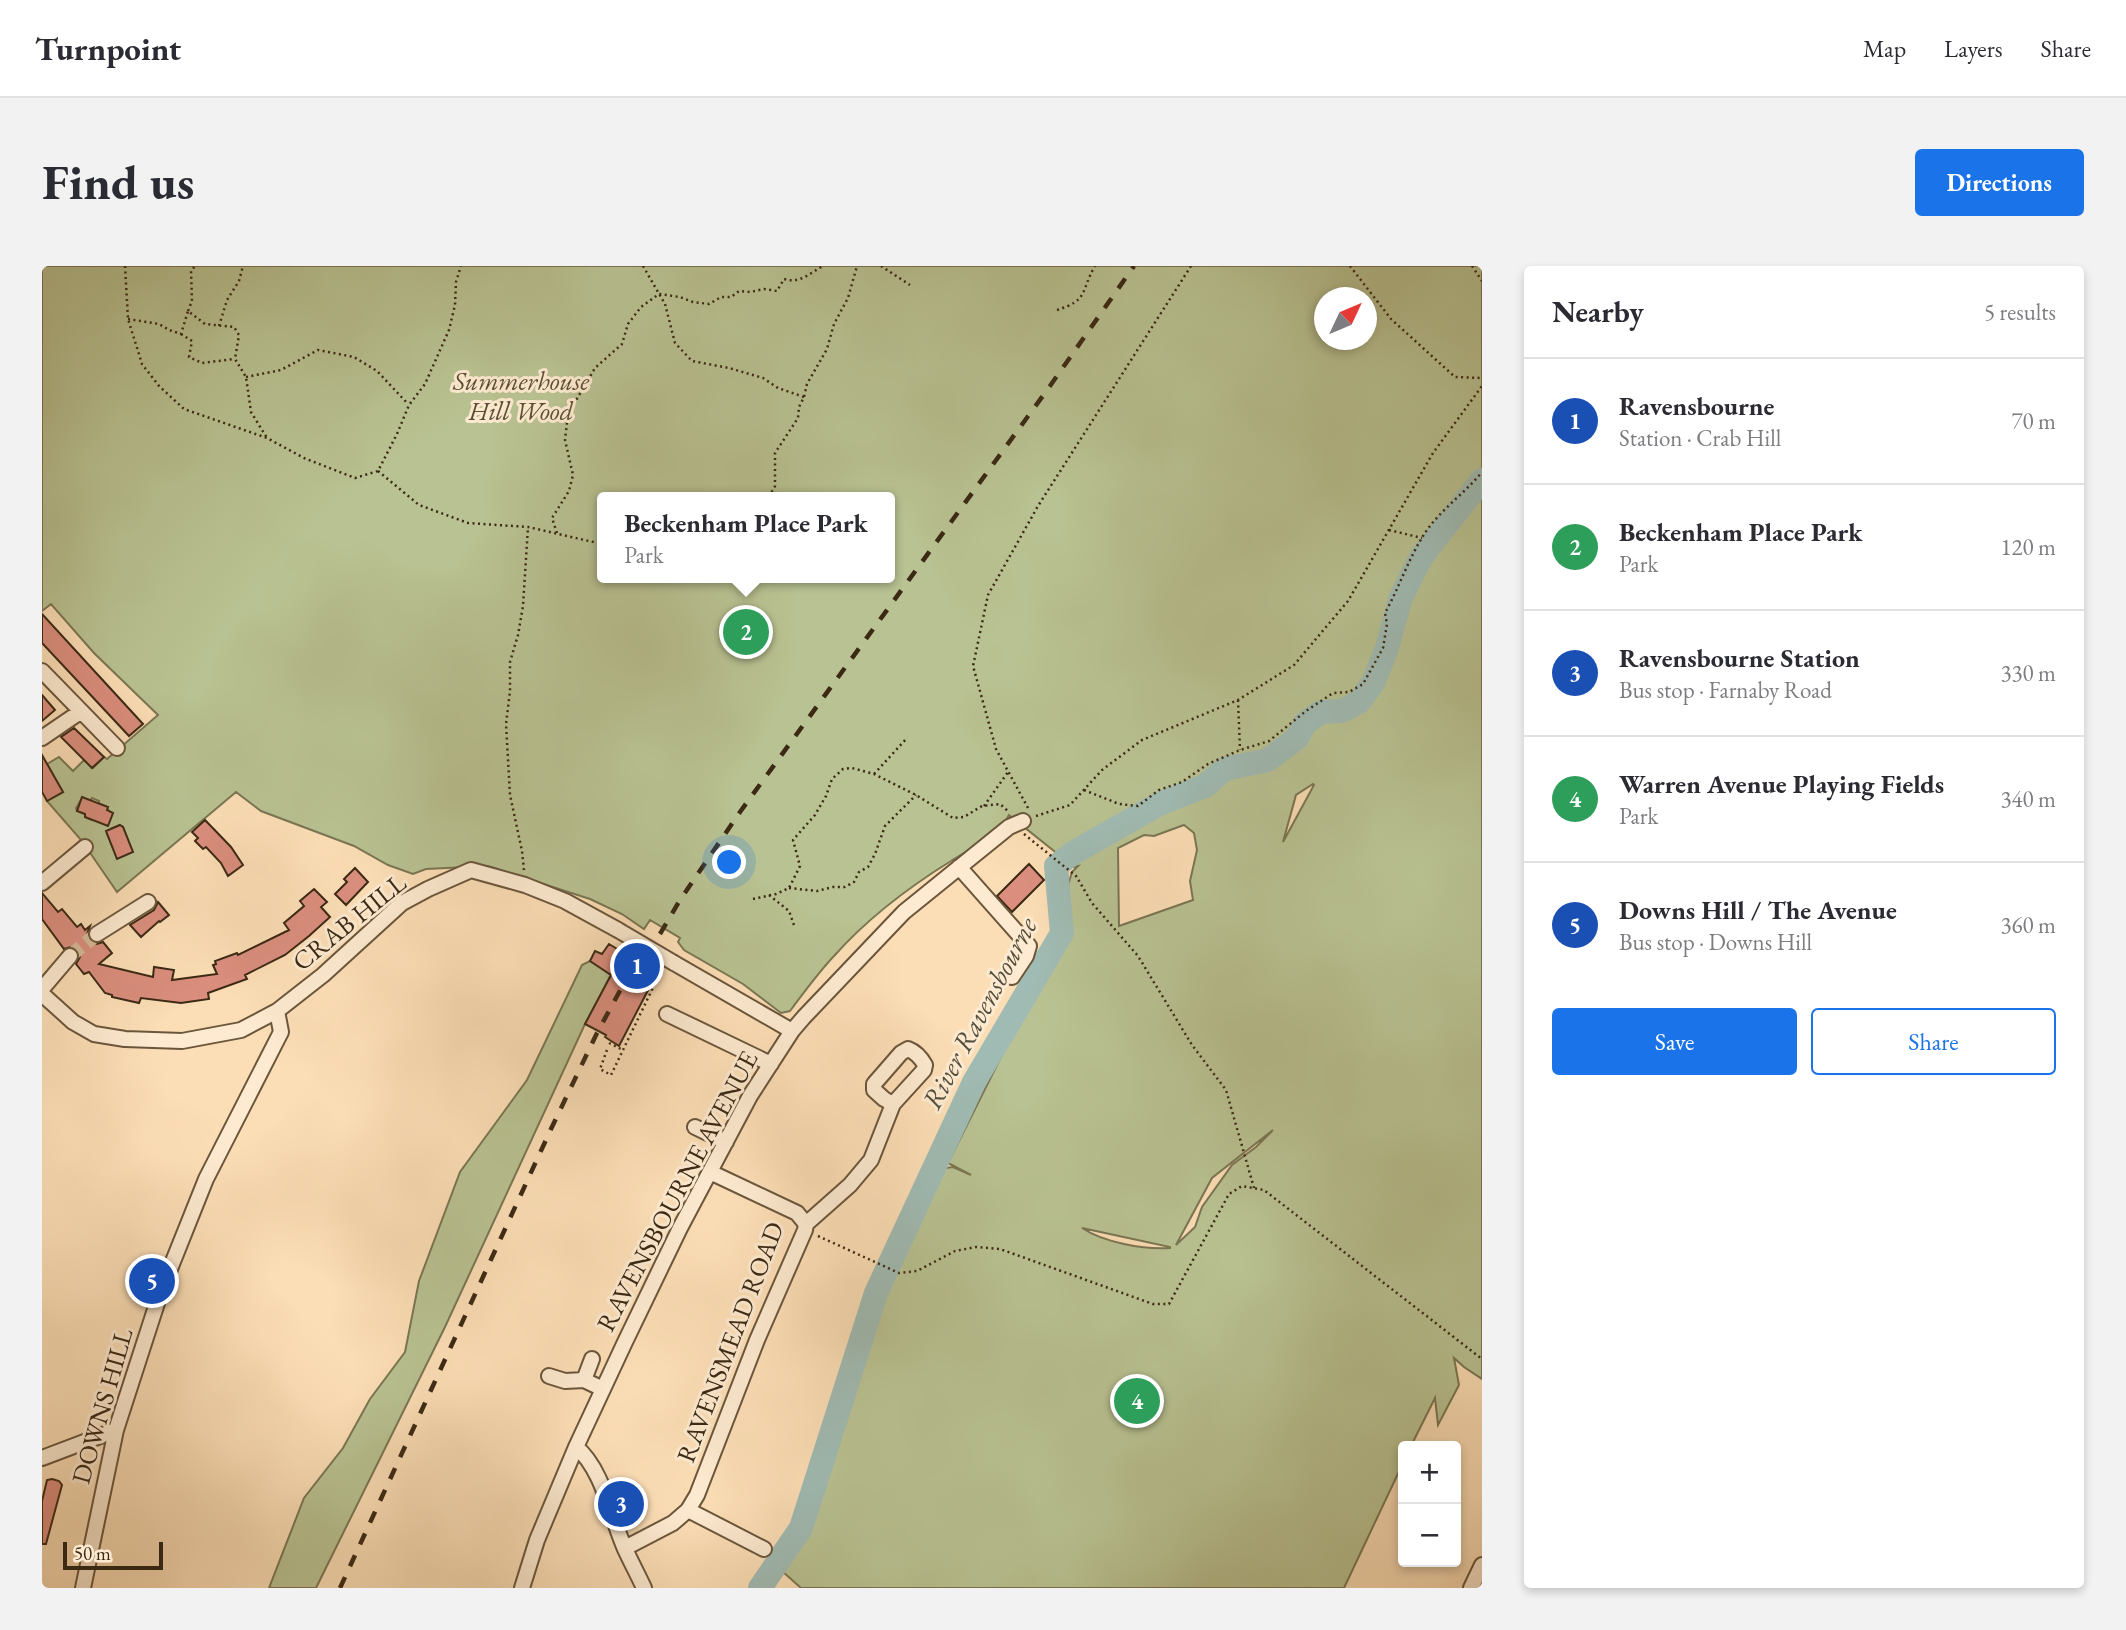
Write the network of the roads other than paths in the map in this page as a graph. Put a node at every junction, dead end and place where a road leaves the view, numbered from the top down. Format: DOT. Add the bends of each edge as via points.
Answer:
graph roads {
  1 [pos="42,671"];
  2 [pos="80,712"];
  3 [pos="42,738"];
  4 [pos="117,748"];
  5 [pos="1020,820"];
  6 [pos="85,847"];
  7 [pos="959,867"];
  8 [pos="42,883"];
  9 [pos="148,902"];
  10 [pos="97,934"];
  11 [pos="69,956"];
  12 [pos="1012,977"];
  13 [pos="42,992"];
  14 [pos="277,1011"];
  15 [pos="667,1014"];
  16 [pos="792,1031"];
  17 [pos="771,1064"];
  18 [pos="893,1104"];
  19 [pos="695,1127"];
  20 [pos="726,1142"];
  21 [pos="710,1172"];
  22 [pos="805,1227"];
  23 [pos="592,1359"];
  24 [pos="549,1376"];
  25 [pos="584,1380"];
  26 [pos="603,1389"];
  27 [pos="116,1430"];
  28 [pos="576,1447"];
  29 [pos="42,1458"];
  30 [pos="688,1510"];
  31 [pos="625,1548"];
  32 [pos="764,1549"];
  33 [pos="1482,1565"];
  34 [pos="83,1588"];
  35 [pos="522,1588"];
  36 [pos="644,1588"];
  37 [pos="1471,1588"];
  1 -- 2 [label="street"];
  2 -- 3 [label="street"];
  2 -- 4 [label="street"];
  5 -- 7 [label="street, RAVENSBOURNE AVENUE"];
  6 -- 8 [label="street"];
  7 -- 12 [label="street" via="1029,946"];
  7 -- 16 [label="street, RAVENSBOURNE AVENUE" via="904,912"];
  9 -- 10 [label="street"];
  11 -- 13 [label="street"];
  13 -- 14 [label="street, CRAB HILL" via="73,1022 94,1034 155,1042 241,1030"];
  14 -- 16 [label="street, CRAB HILL, bridge" via="402,903 471,870 565,901"];
  14 -- 27 [label="street, DOWNS HILL" via="281,1032 184,1231"];
  15 -- 17 [label="street"];
  16 -- 17 [label="street, RAVENSBOURNE AVENUE"];
  17 -- 20 [label="street, RAVENSBOURNE AVENUE"];
  18 -- 22 [label="street" via="871,1160"];
  19 -- 20 [label="street"];
  20 -- 21 [label="street, RAVENSBOURNE AVENUE"];
  21 -- 22 [label="street, RAVENSMEAD ROAD" via="797,1213"];
  21 -- 26 [label="street, RAVENSBOURNE AVENUE"];
  22 -- 30 [label="street, RAVENSMEAD ROAD"];
  23 -- 25 [label="street"];
  24 -- 25 [label="street"];
  25 -- 26 [label="street"];
  26 -- 28 [label="street, RAVENSBOURNE AVENUE"];
  27 -- 29 [label="street"];
  27 -- 34 [label="street, DOWNS HILL"];
  28 -- 31 [label="street" via="594,1469"];
  28 -- 35 [label="street, RAVENSBOURNE AVENUE"];
  30 -- 31 [label="street, RAVENSMEAD ROAD"];
  30 -- 32 [label="street"];
  31 -- 36 [label="street"];
  33 -- 37 [label="street"];
}
